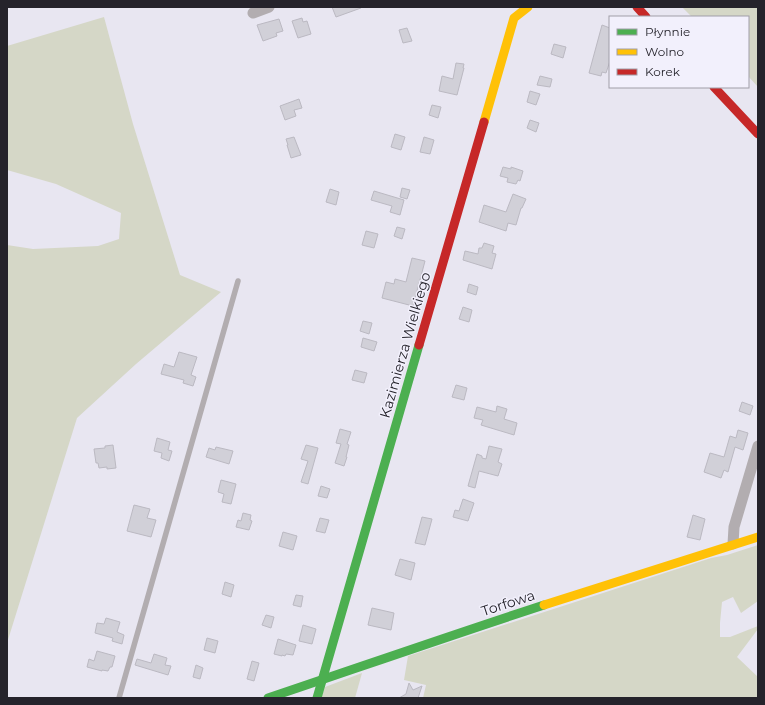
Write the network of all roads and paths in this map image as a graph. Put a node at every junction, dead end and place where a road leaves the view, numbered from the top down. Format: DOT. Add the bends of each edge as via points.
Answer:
graph roads {
  1 [pos="269,7"];
  2 [pos="528,7"];
  3 [pos="636,7"];
  4 [pos="253,13"];
  5 [pos="645,16"];
  6 [pos="715,88"];
  7 [pos="758,134"];
  8 [pos="238,281"];
  9 [pos="758,446"];
  10 [pos="758,537"];
  11 [pos="733,544"];
  12 [pos="322,680"];
  13 [pos="120,698"];
  14 [pos="268,698"];
  15 [pos="317,698"];
  1 -- 4 [label="street"];
  2 -- 12 [label="street, Kazimierza Wielkiego" via="514,18"];
  3 -- 5 [label="street"];
  6 -- 7 [label="street"];
  8 -- 13 [label="lane"];
  9 -- 11 [label="street" via="734,527"];
  10 -- 11 [label="street, Torfowa"];
  11 -- 12 [label="street, Torfowa"];
  12 -- 14 [label="street, Torfowa"];
  12 -- 15 [label="street, Kazimierza Wielkiego"];
}
